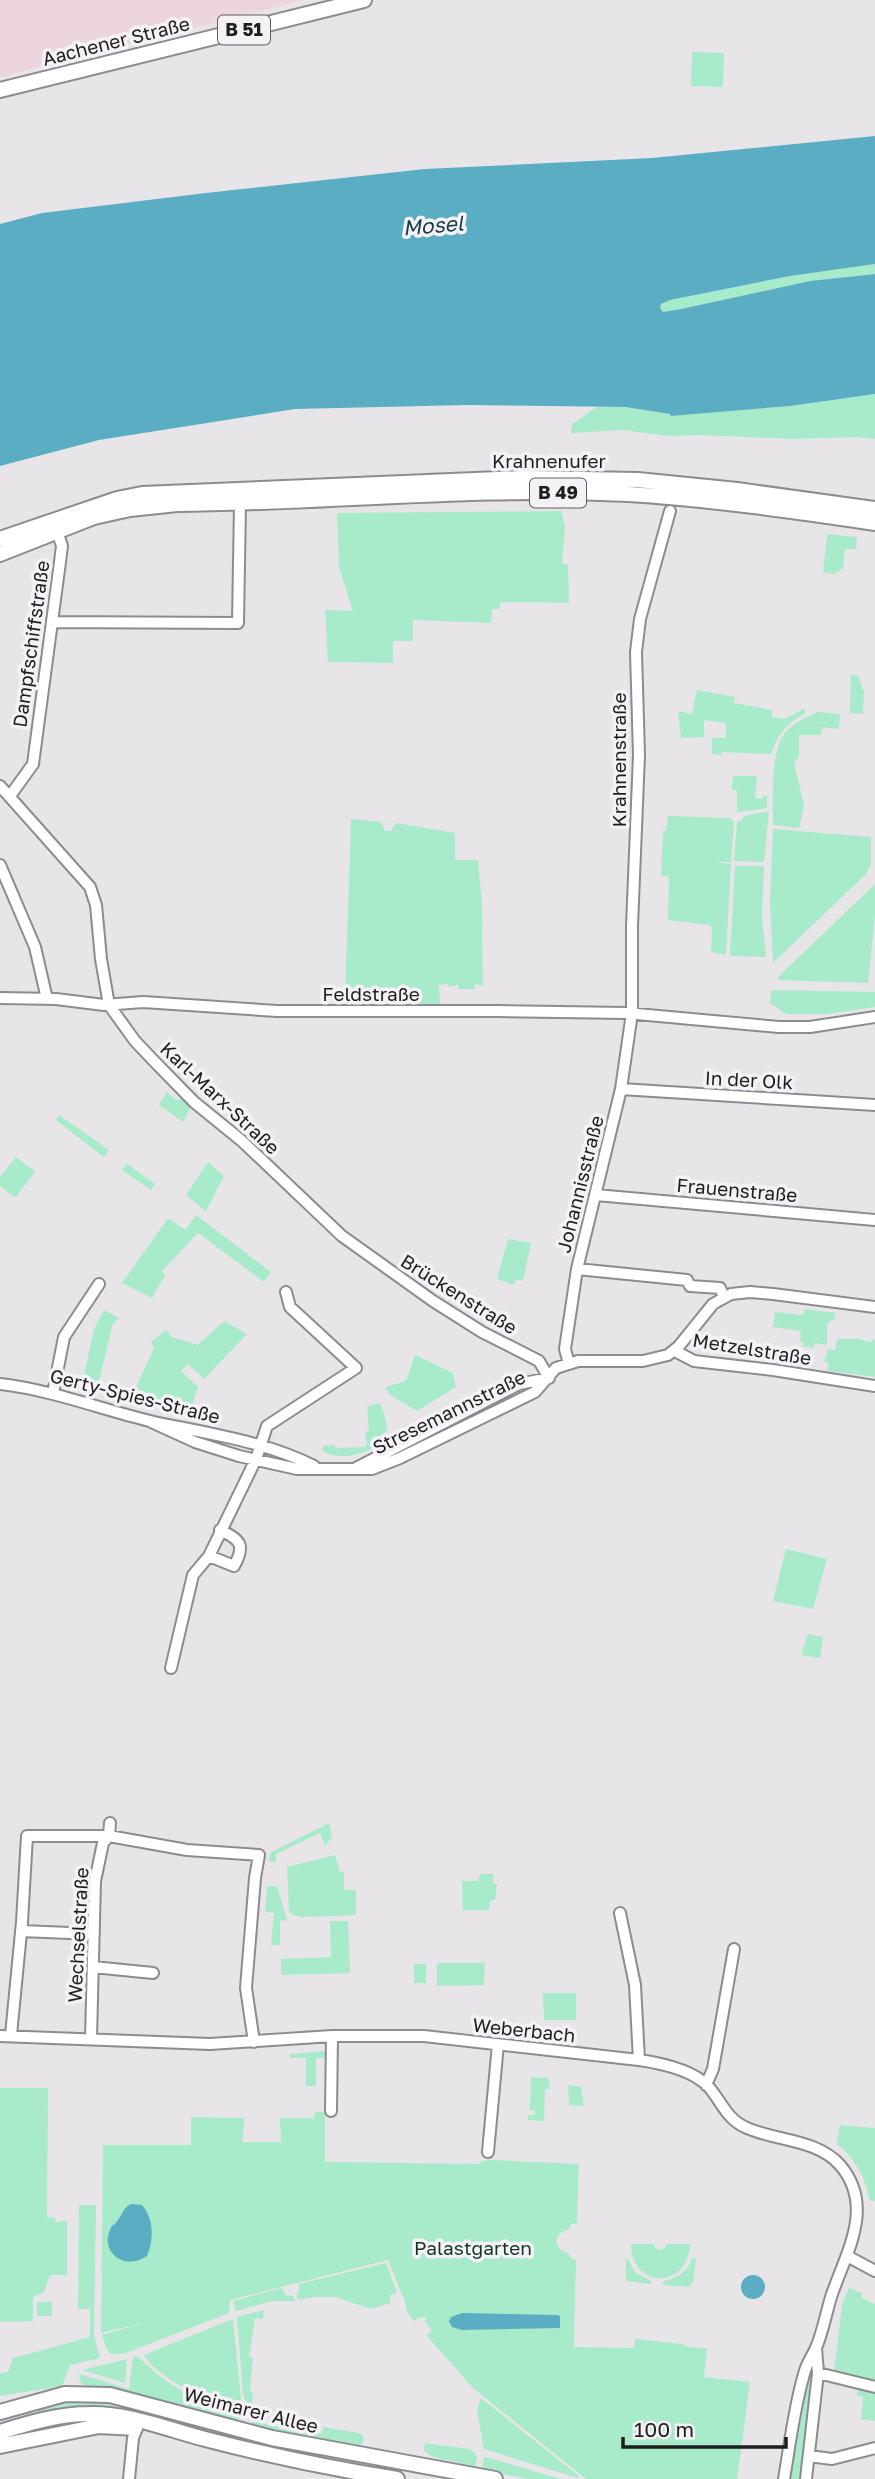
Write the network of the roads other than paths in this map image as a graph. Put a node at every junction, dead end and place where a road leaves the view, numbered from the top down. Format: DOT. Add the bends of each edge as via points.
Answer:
graph roads {
  1 [pos="364,0"];
  2 [pos="0,90"];
  3 [pos="266,488"];
  4 [pos="222,497"];
  5 [pos="240,504"];
  6 [pos="875,509"];
  7 [pos="670,511"];
  8 [pos="44,523"];
  9 [pos="875,523"];
  10 [pos="58,531"];
  11 [pos="0,539"];
  12 [pos="0,554"];
  13 [pos="52,622"];
  14 [pos="0,786"];
  15 [pos="10,796"];
  16 [pos="0,865"];
  17 [pos="0,998"];
  18 [pos="47,999"];
  19 [pos="109,1005"];
  20 [pos="632,1013"];
  21 [pos="875,1017"];
  22 [pos="621,1090"];
  23 [pos="875,1105"];
  24 [pos="596,1195"];
  25 [pos="875,1220"];
  26 [pos="348,1241"];
  27 [pos="577,1269"];
  28 [pos="99,1284"];
  29 [pos="286,1292"];
  30 [pos="724,1297"];
  31 [pos="875,1307"];
  32 [pos="675,1351"];
  33 [pos="569,1364"];
  34 [pos="549,1378"];
  35 [pos="0,1384"];
  36 [pos="875,1386"];
  37 [pos="53,1393"];
  38 [pos="149,1421"];
  39 [pos="260,1447"];
  40 [pos="256,1460"];
  41 [pos="317,1467"];
  42 [pos="220,1530"];
  43 [pos="209,1556"];
  44 [pos="171,1668"];
  45 [pos="110,1823"];
  46 [pos="109,1836"];
  47 [pos="620,1913"];
  48 [pos="21,1931"];
  49 [pos="94,1934"];
  50 [pos="734,1950"];
  51 [pos="93,1967"];
  52 [pos="153,1973"];
  53 [pos="6,2036"];
  54 [pos="332,2036"];
  55 [pos="91,2038"];
  56 [pos="254,2042"];
  57 [pos="498,2045"];
  58 [pos="639,2060"];
  59 [pos="706,2085"];
  60 [pos="331,2111"];
  61 [pos="804,2132"];
  62 [pos="799,2143"];
  63 [pos="488,2152"];
  64 [pos="847,2256"];
  65 [pos="875,2271"];
  66 [pos="816,2348"];
  67 [pos="818,2373"];
  68 [pos="875,2386"];
  69 [pos="65,2394"];
  70 [pos="0,2403"];
  71 [pos="0,2412"];
  72 [pos="99,2426"];
  73 [pos="153,2426"];
  74 [pos="137,2428"];
  75 [pos="1,2441"];
  76 [pos="132,2448"];
  77 [pos="875,2448"];
  78 [pos="809,2456"];
  79 [pos="129,2479"];
  80 [pos="393,2479"];
  81 [pos="495,2479"];
  82 [pos="784,2479"];
  83 [pos="806,2479"];
  1 -- 2 [label="main road, Aachener Straße / B 51"];
  3 -- 4 [label="main road, Krahnenufer / B 49"];
  3 -- 5 [label="main road" via="245,496"];
  3 -- 6 [label="main road, Krahnenufer / B 49" via="524,478 638,480"];
  4 -- 5 [label="main road, Krahnenufer / B 49"];
  4 -- 8 [label="main road, B 49" via="142,494"];
  4 -- 10 [label="main road, B 49" via="130,509"];
  5 -- 9 [label="main road, Krahnenufer / B 49" via="522,493 628,494"];
  5 -- 13 [label="street" via="238,623"];
  7 -- 20 [label="street, Krahnenstraße" via="640,619 636,652 639,755"];
  8 -- 10 [label="main road"];
  8 -- 11 [label="main road, B 49"];
  10 -- 12 [label="main road, B 49"];
  10 -- 13 [label="street, Dampfschiffstraße" via="62,546"];
  13 -- 15 [label="street, Dampfschiffstraße" via="33,764"];
  14 -- 15 [label="street, Karl-Marx-Straße"];
  15 -- 19 [label="street, Karl-Marx-Straße" via="90,887"];
  16 -- 18 [label="street" via="35,947"];
  17 -- 18 [label="street, Feldstraße"];
  18 -- 19 [label="street, Feldstraße"];
  19 -- 20 [label="street, Feldstraße" via="143,1002 276,1011"];
  19 -- 26 [label="street, Karl-Marx-Straße" via="135,1041 194,1102"];
  20 -- 21 [label="street, Feldstraße" via="787,1028"];
  20 -- 22 [label="street, Johannisstraße"];
  22 -- 23 [label="street, In der Olk"];
  22 -- 24 [label="street, Johannisstraße"];
  24 -- 25 [label="street, Frauenstraße"];
  24 -- 27 [label="street, Johannisstraße"];
  26 -- 34 [label="street, Brückenstraße" via="442,1307 539,1361"];
  27 -- 30 [label="street" via="687,1280 690,1286 720,1288"];
  27 -- 33 [label="street, Johannisstraße" via="565,1349"];
  28 -- 37 [label="street" via="64,1337"];
  29 -- 39 [label="street" via="290,1307 356,1368 267,1426"];
  30 -- 31 [label="street" via="773,1294"];
  30 -- 32 [label="street"];
  32 -- 33 [label="street, Metzelstraße" via="651,1360"];
  32 -- 36 [label="street, Metzelstraße" via="694,1361"];
  33 -- 34 [label="street, Metzelstraße" via="556,1368"];
  34 -- 41 [label="street, Stresemannstraße" via="519,1384 355,1469"];
  35 -- 37 [label="street, Gerty-Spies-Straße"];
  37 -- 38 [label="street, Gerty-Spies-Straße"];
  38 -- 39 [label="street, Gerty-Spies-Straße"];
  38 -- 40 [label="street, Stresemannstraße" via="195,1442"];
  39 -- 40 [label="street"];
  39 -- 41 [label="street, Stresemannstraße"];
  40 -- 41 [label="street, Stresemannstraße" via="297,1469"];
  40 -- 42 [label="street"];
  42 -- 43 [label="street"];
  42 -- 43 [label="street" via="234,1536 241,1549 239,1558 234,1566"];
  43 -- 44 [label="street" via="193,1575"];
  45 -- 46 [label="street, Wechselstraße"];
  46 -- 48 [label="street" via="27,1836"];
  46 -- 49 [label="street, Wechselstraße" via="103,1843 95,1881"];
  46 -- 56 [label="street" via="259,1855 246,1988"];
  47 -- 58 [label="street" via="635,1984"];
  48 -- 49 [label="street"];
  48 -- 53 [label="street"];
  49 -- 51 [label="street, Wechselstraße"];
  50 -- 59 [label="street" via="715,2059"];
  51 -- 52 [label="street"];
  51 -- 55 [label="street, Wechselstraße"];
  53 -- 55 [label="street, Weberbach"];
  54 -- 56 [label="street, Weberbach"];
  54 -- 57 [label="street, Weberbach" via="425,2036"];
  54 -- 60 [label="street"];
  55 -- 56 [label="street, Weberbach"];
  57 -- 58 [label="street, Weberbach"];
  57 -- 63 [label="street"];
  58 -- 59 [label="street, Weberbach" via="669,2065"];
  59 -- 62 [label="street" via="734,2121"];
  61 -- 62 [label="street"];
  62 -- 64 [label="street" via="832,2157 856,2192 858,2221"];
  64 -- 65 [label="street"];
  64 -- 66 [label="street"];
  66 -- 67 [label="street"];
  66 -- 82 [label="street" via="804,2374"];
  67 -- 68 [label="street"];
  67 -- 78 [label="street"];
  69 -- 70 [label="main road"];
  69 -- 71 [label="main road, Weimarer Allee"];
  69 -- 81 [label="main road, Weimarer Allee" via="110,2395 272,2438"];
  72 -- 74 [label="main road"];
  72 -- 75 [label="main road"];
  72 -- 76 [label="street" via="121,2433"];
  73 -- 74 [label="main road"];
  73 -- 75 [label="main road" via="132,2418 89,2414 48,2419"];
  73 -- 80 [label="main road" via="272,2456"];
  74 -- 76 [label="street"];
  76 -- 79 [label="street"];
  77 -- 78 [label="street" via="832,2459"];
  78 -- 83 [label="street"];
}
